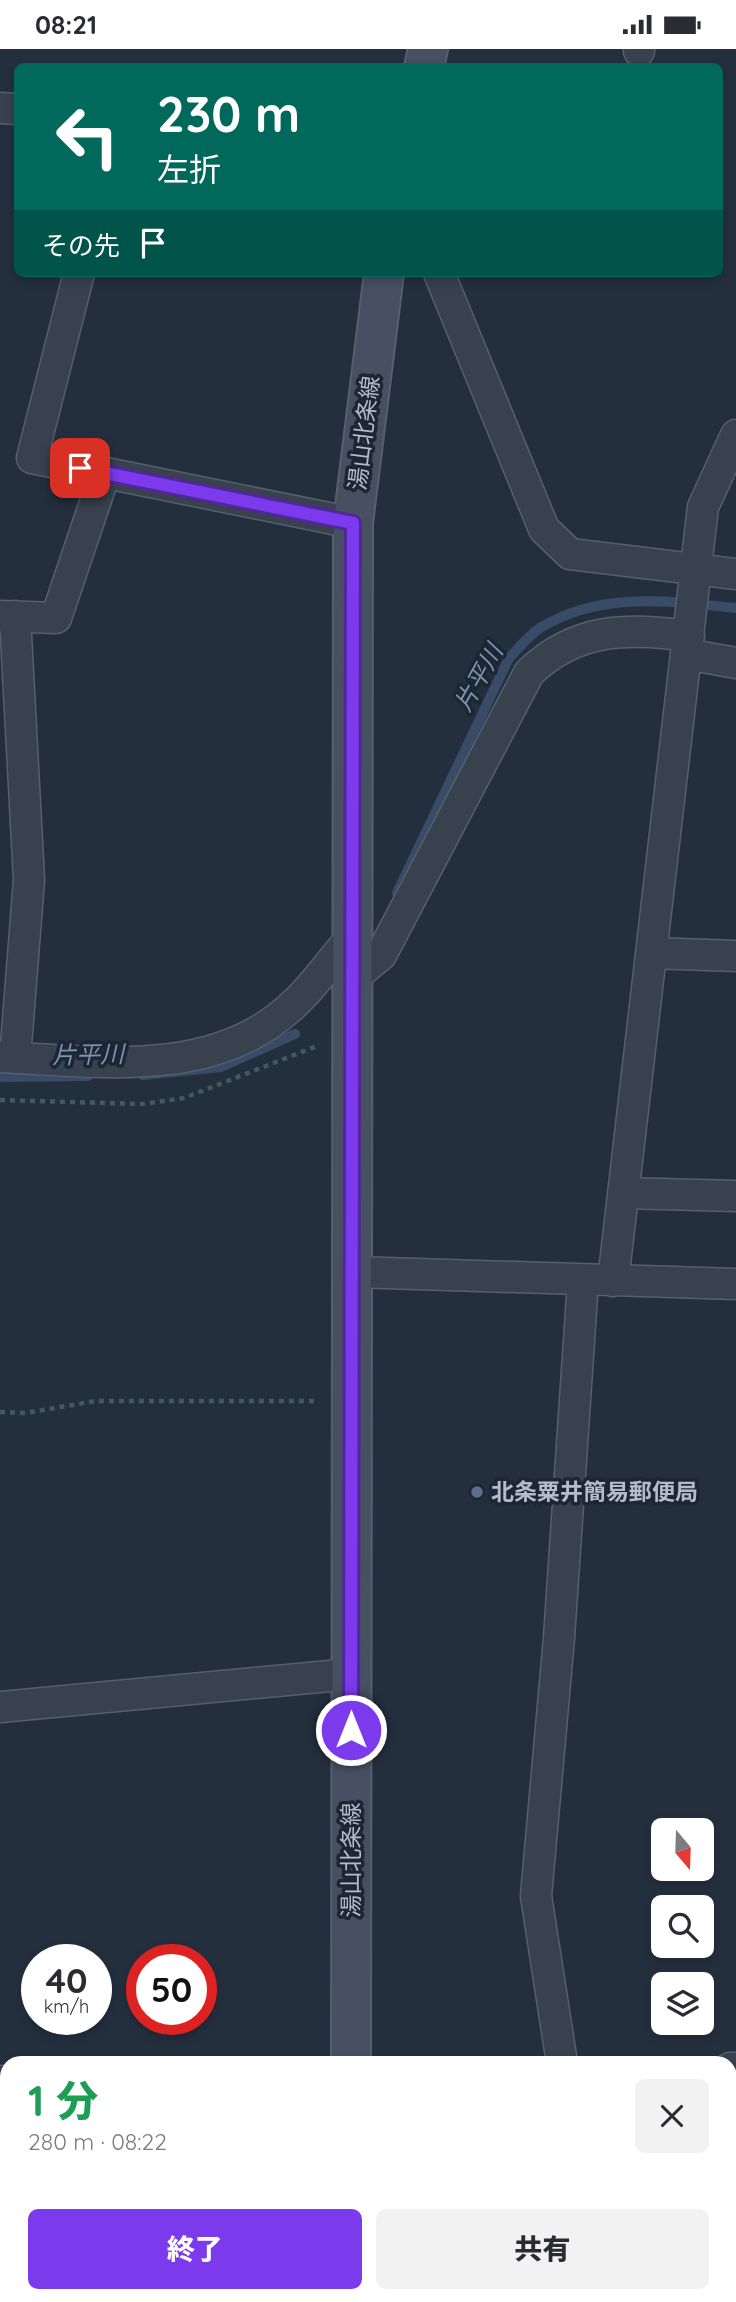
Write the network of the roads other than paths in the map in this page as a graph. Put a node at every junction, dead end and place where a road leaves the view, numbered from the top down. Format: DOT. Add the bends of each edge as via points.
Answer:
graph roads {
  1 [pos="78,277"];
  2 [pos="384,277"];
  3 [pos="441,277"];
  4 [pos="736,435"];
  5 [pos="104,473"];
  6 [pos="353,523"];
  7 [pos="736,574"];
  8 [pos="695,576"];
  9 [pos="7,616"];
  10 [pos="688,640"];
  11 [pos="736,663"];
  12 [pos="353,936"];
  13 [pos="651,953"];
  14 [pos="736,956"];
  15 [pos="354,978"];
  16 [pos="8,1057"];
  17 [pos="623,1193"];
  18 [pos="736,1196"];
  19 [pos="354,1272"];
  20 [pos="583,1281"];
  21 [pos="613,1281"];
  22 [pos="736,1284"];
  23 [pos="351,1674"];
  24 [pos="0,1707"];
  25 [pos="351,2056"];
  26 [pos="561,2056"];
  1 -- 5 [label="street" via="32,459"];
  2 -- 6 [label="main road, 湯山北条線"];
  3 -- 8 [label="street" via="544,529 570,554"];
  4 -- 8 [label="street" via="703,507"];
  5 -- 6 [label="street"];
  5 -- 9 [label="street" via="55,618"];
  6 -- 12 [label="main road, 湯山北条線"];
  7 -- 8 [label="street"];
  8 -- 10 [label="street"];
  9 -- 16 [label="street" via="29,880"];
  10 -- 11 [label="street"];
  10 -- 13 [label="street"];
  10 -- 15 [label="street" via="653,631 576,640 549,653 529,673 381,955"];
  12 -- 15 [label="main road, 湯山北条線"];
  12 -- 16 [label="street" via="286,1012 258,1031 223,1045 182,1059 145,1063"];
  13 -- 14 [label="street"];
  13 -- 17 [label="street"];
  15 -- 19 [label="main road, 湯山北条線"];
  17 -- 18 [label="street"];
  17 -- 21 [label="street"];
  19 -- 20 [label="street"];
  19 -- 23 [label="main road, 湯山北条線"];
  20 -- 21 [label="street"];
  20 -- 26 [label="street" via="536,1896"];
  21 -- 22 [label="street"];
  23 -- 24 [label="street"];
  23 -- 25 [label="main road, 湯山北条線"];
}
